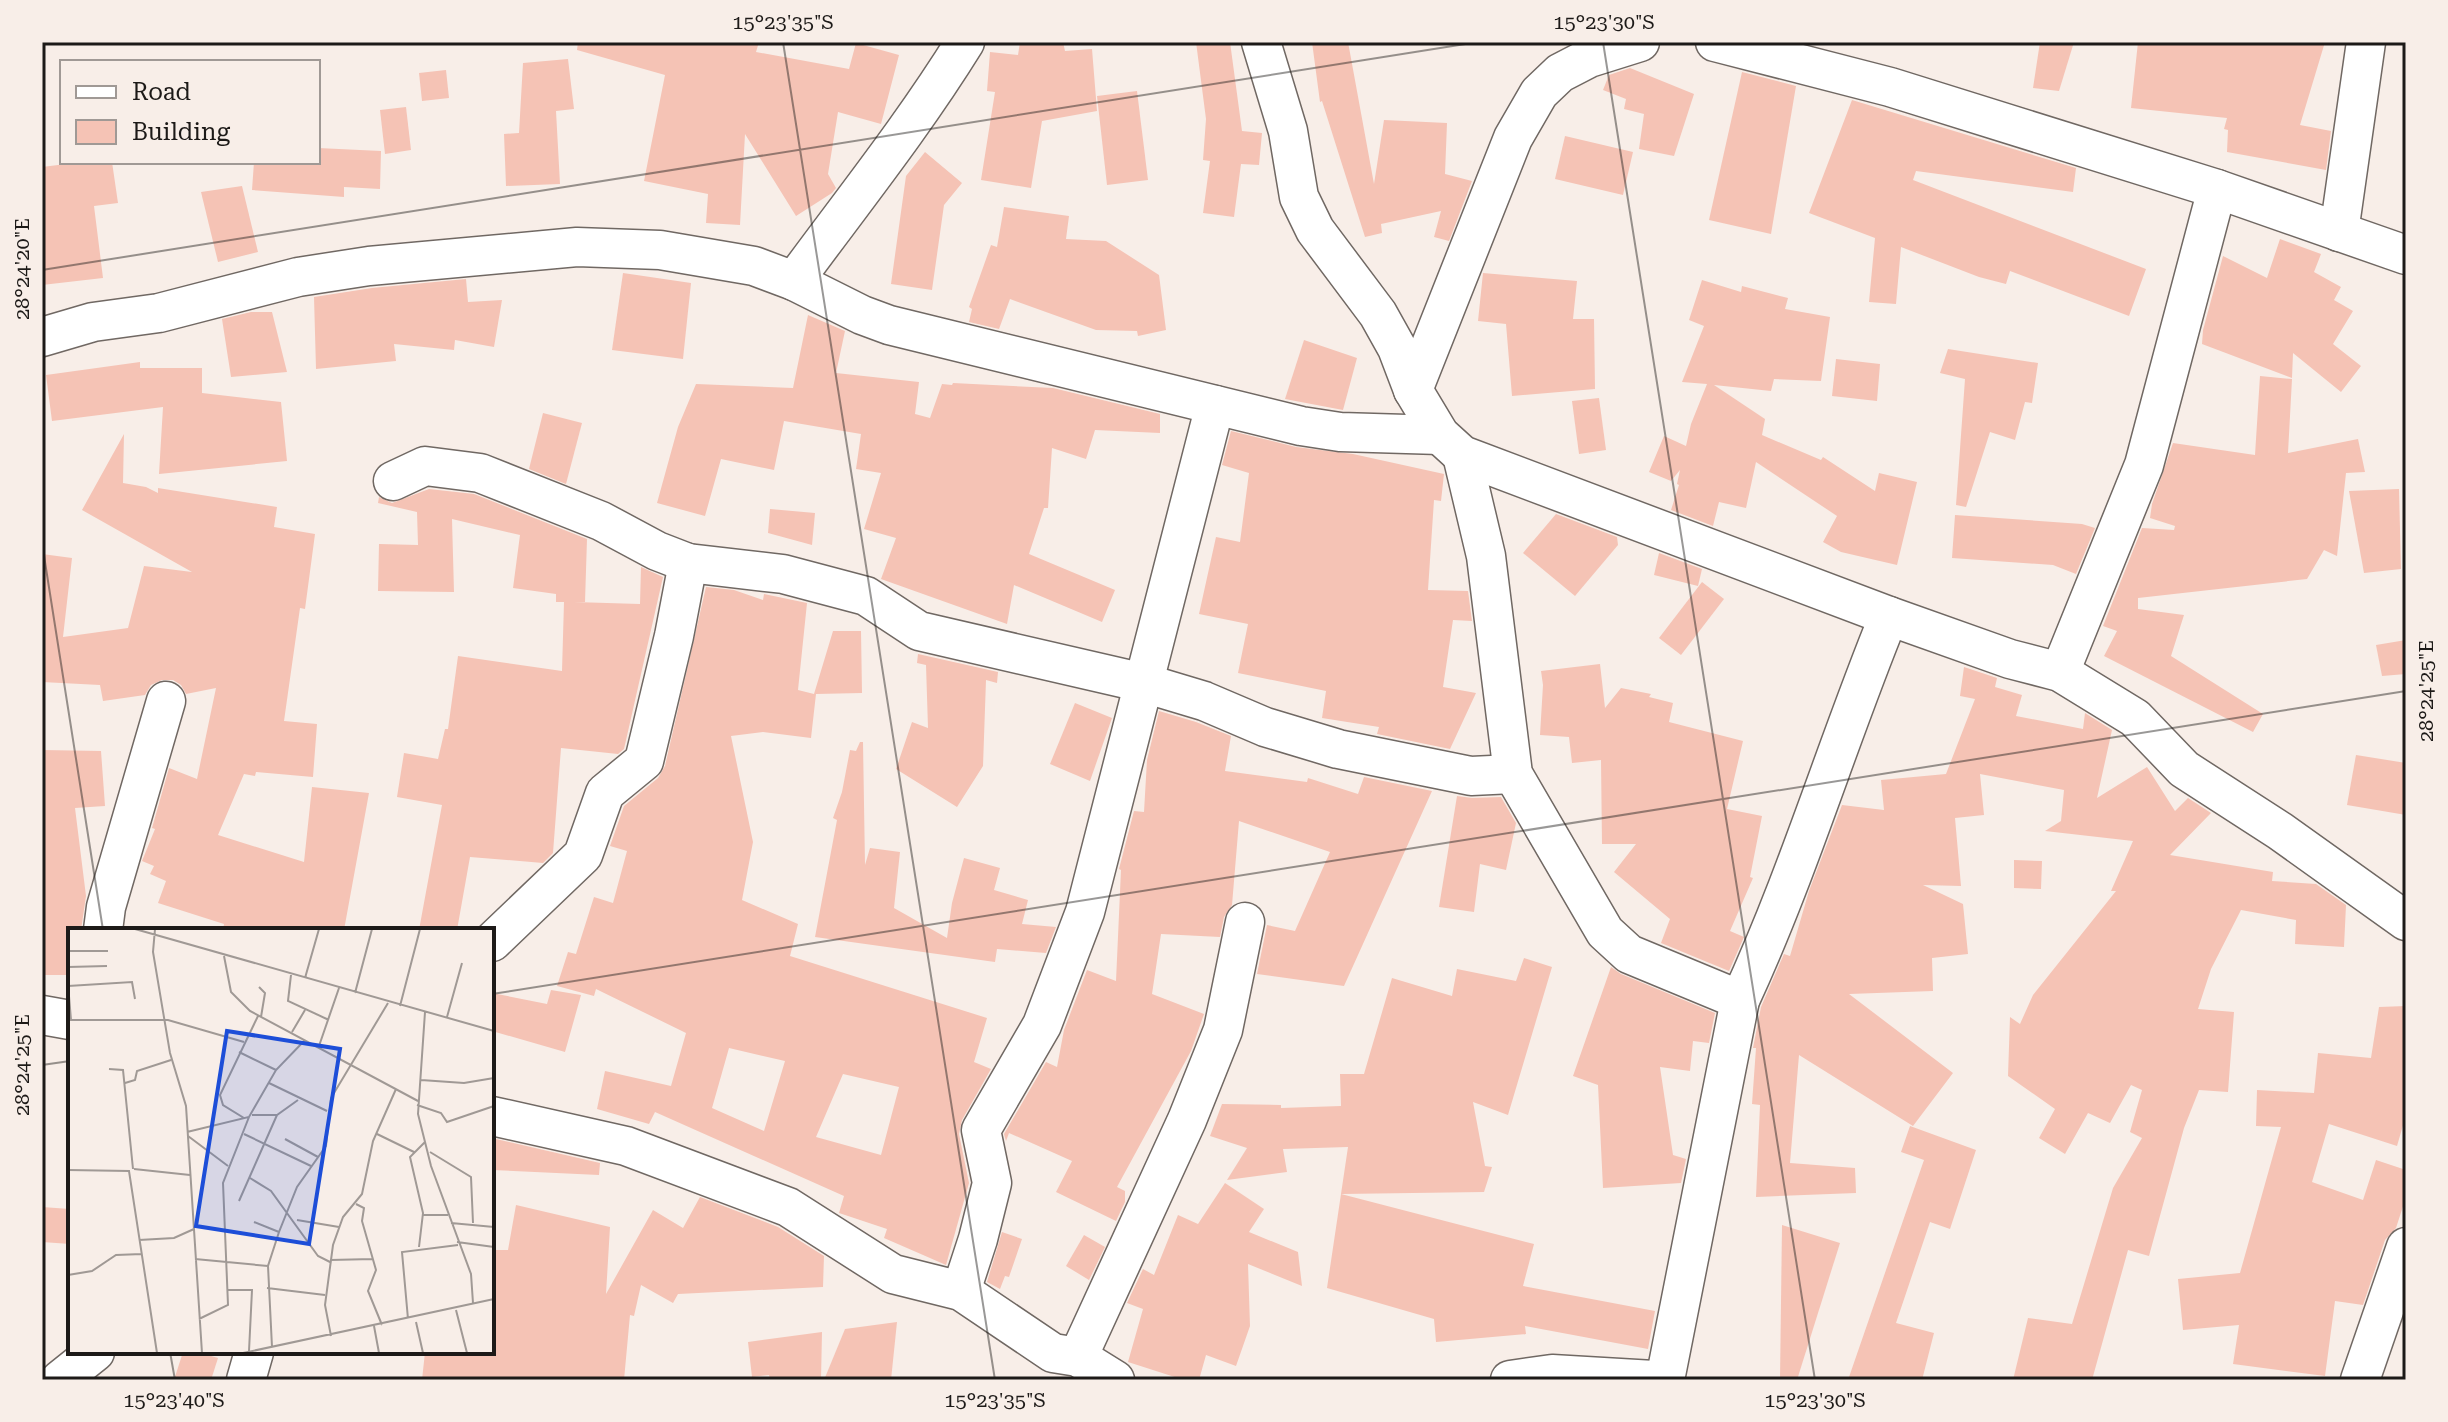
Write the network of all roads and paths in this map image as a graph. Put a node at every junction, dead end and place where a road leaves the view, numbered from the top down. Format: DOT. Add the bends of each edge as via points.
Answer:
graph roads {
  1 [pos="965,42"];
  2 [pos="1261,42"];
  3 [pos="1640,42"];
  4 [pos="1715,42"];
  5 [pos="2366,42"];
  6 [pos="2217,189"];
  7 [pos="2339,232"];
  8 [pos="2406,255"];
  9 [pos="794,281"];
  10 [pos="42,337"];
  11 [pos="1413,390"];
  12 [pos="1215,405"];
  13 [pos="1451,445"];
  14 [pos="393,481"];
  15 [pos="688,563"];
  16 [pos="1889,616"];
  17 [pos="2060,672"];
  18 [pos="1144,683"];
  19 [pos="166,701"];
  20 [pos="1513,774"];
  21 [pos="2406,921"];
  22 [pos="1245,922"];
  23 [pos="103,928"];
  24 [pos="494,940"];
  25 [pos="1740,1000"];
  26 [pos="42,1015"];
  27 [pos="68,1020"];
  28 [pos="494,1116"];
  29 [pos="2406,1247"];
  30 [pos="961,1291"];
  31 [pos="92,1354"];
  32 [pos="253,1354"];
  33 [pos="1078,1357"];
  34 [pos="60,1380"];
  35 [pos="246,1380"];
  36 [pos="1115,1380"];
  37 [pos="1510,1380"];
  38 [pos="1654,1380"];
  39 [pos="1665,1380"];
  40 [pos="2360,1380"];
  1 -- 9 [label="street" via="874,177"];
  2 -- 11 [label="street" via="1288,131 1299,197 1315,230 1378,314"];
  3 -- 11 [label="street" via="1589,58 1560,73 1539,93 1513,138"];
  4 -- 6 [label="street" via="1890,87"];
  5 -- 7 [label="street"];
  6 -- 7 [label="street"];
  6 -- 17 [label="street" via="2144,465"];
  7 -- 8 [label="street"];
  9 -- 10 [label="street" via="754,266 660,250 530,250 298,277"];
  9 -- 12 [label="street" via="889,325"];
  11 -- 13 [label="street"];
  12 -- 13 [label="street" via="1301,426"];
  12 -- 18 [label="street"];
  13 -- 16 [label="street"];
  13 -- 20 [label="street" via="1486,556"];
  14 -- 15 [label="street" via="425,466 480,473"];
  15 -- 18 [label="street" via="783,574 852,592 919,631"];
  15 -- 24 [label="street" via="644,761 605,793 583,855"];
  16 -- 17 [label="street"];
  16 -- 25 [label="street"];
  17 -- 21 [label="street" via="2135,718 2184,769"];
  18 -- 20 [label="street" via="1338,749 1471,776"];
  18 -- 30 [label="street" via="1085,912 1042,1025 981,1130 992,1183"];
  19 -- 23 [label="street"];
  20 -- 25 [label="street" via="1605,932 1629,954"];
  22 -- 33 [label="street" via="1223,1030"];
  25 -- 39 [label="street"];
  26 -- 27 [label="street"];
  28 -- 30 [label="street" via="626,1146 680,1164 788,1207 893,1274"];
  29 -- 40 [label="street"];
  30 -- 33 [label="street" via="1053,1353"];
  31 -- 34 [label="street"];
  32 -- 35 [label="street"];
  33 -- 36 [label="street"];
  37 -- 38 [label="street" via="1552,1374"];
}
